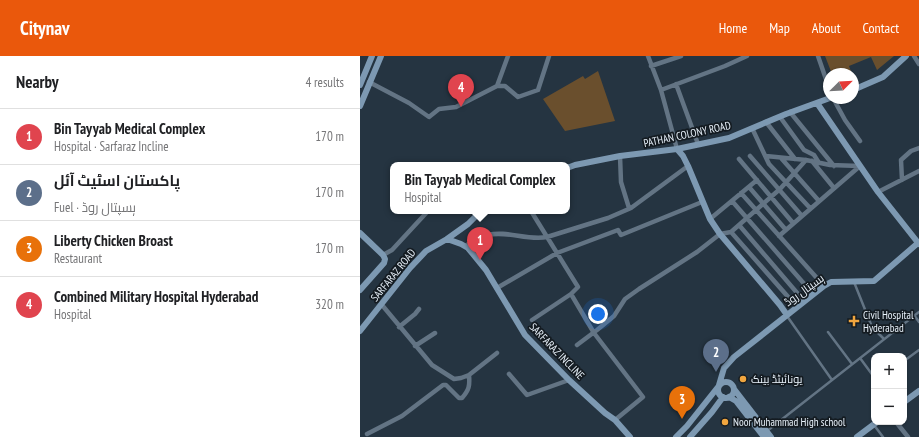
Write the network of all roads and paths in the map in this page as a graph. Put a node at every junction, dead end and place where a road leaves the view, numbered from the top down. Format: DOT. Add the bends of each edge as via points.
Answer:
graph roads {
  1 [pos="372,56"];
  2 [pos="381,56"];
  3 [pos="508,56"];
  4 [pos="549,56"];
  5 [pos="648,56"];
  6 [pos="681,56"];
  7 [pos="748,56"];
  8 [pos="818,56"];
  9 [pos="906,56"];
  10 [pos="914,56"];
  11 [pos="919,64"];
  12 [pos="651,66"];
  13 [pos="823,71"];
  14 [pos="369,82"];
  15 [pos="676,84"];
  16 [pos="360,86"];
  17 [pos="497,86"];
  18 [pos="859,87"];
  19 [pos="367,89"];
  20 [pos="661,90"];
  21 [pos="823,101"];
  22 [pos="817,103"];
  23 [pos="836,104"];
  24 [pos="360,106"];
  25 [pos="790,112"];
  26 [pos="780,117"];
  27 [pos="766,122"];
  28 [pos="752,128"];
  29 [pos="860,141"];
  30 [pos="698,144"];
  31 [pos="919,148"];
  32 [pos="677,149"];
  33 [pos="620,156"];
  34 [pos="750,156"];
  35 [pos="766,156"];
  36 [pos="781,158"];
  37 [pos="739,159"];
  38 [pos="795,159"];
  39 [pos="806,160"];
  40 [pos="812,162"];
  41 [pos="819,163"];
  42 [pos="688,166"];
  43 [pos="834,166"];
  44 [pos="860,166"];
  45 [pos="570,167"];
  46 [pos="919,171"];
  47 [pos="794,174"];
  48 [pos="757,180"];
  49 [pos="902,180"];
  50 [pos="786,182"];
  51 [pos="748,187"];
  52 [pos="834,188"];
  53 [pos="780,190"];
  54 [pos="878,192"];
  55 [pos="741,194"];
  56 [pos="771,197"];
  57 [pos="732,201"];
  58 [pos="819,201"];
  59 [pos="702,202"];
  60 [pos="763,204"];
  61 [pos="629,208"];
  62 [pos="810,208"];
  63 [pos="756,210"];
  64 [pos="425,214"];
  65 [pos="478,214"];
  66 [pos="533,214"];
  67 [pos="802,216"];
  68 [pos="747,218"];
  69 [pos="710,219"];
  70 [pos="793,223"];
  71 [pos="739,225"];
  72 [pos="786,230"];
  73 [pos="731,232"];
  74 [pos="360,233"];
  75 [pos="720,234"];
  76 [pos="779,236"];
  77 [pos="547,237"];
  78 [pos="447,239"];
  79 [pos="919,244"];
  80 [pos="465,246"];
  81 [pos="557,253"];
  82 [pos="383,255"];
  83 [pos="854,282"];
  84 [pos="824,286"];
  85 [pos="497,288"];
  86 [pos="360,290"];
  87 [pos="571,294"];
  88 [pos="814,294"];
  89 [pos="804,302"];
  90 [pos="382,305"];
  91 [pos="797,307"];
  92 [pos="419,309"];
  93 [pos="919,312"];
  94 [pos="787,315"];
  95 [pos="914,315"];
  96 [pos="532,320"];
  97 [pos="919,322"];
  98 [pos="399,327"];
  99 [pos="360,331"];
  100 [pos="828,332"];
  101 [pos="435,333"];
  102 [pos="594,333"];
  103 [pos="884,339"];
  104 [pos="577,345"];
  105 [pos="415,346"];
  106 [pos="919,350"];
  107 [pos="496,353"];
  108 [pos="859,358"];
  109 [pos="907,359"];
  110 [pos="728,364"];
  111 [pos="852,364"];
  112 [pos="871,373"];
  113 [pos="509,374"];
  114 [pos="469,375"];
  115 [pos="570,380"];
  116 [pos="832,380"];
  117 [pos="729,382"];
  118 [pos="719,386"];
  119 [pos="734,388"];
  120 [pos="919,391"];
  121 [pos="726,397"];
  122 [pos="907,400"];
  123 [pos="615,420"];
  124 [pos="874,425"];
  125 [pos="876,425"];
  126 [pos="898,425"];
  127 [pos="367,434"];
  128 [pos="765,434"];
  129 [pos="630,437"];
  130 [pos="676,437"];
  131 [pos="690,437"];
  132 [pos="771,437"];
  133 [pos="857,437"];
  134 [pos="883,437"];
  135 [pos="908,437"];
  1 -- 16 [label="street"];
  2 -- 14 [label="street"];
  3 -- 17 [label="street"];
  4 -- 17 [label="street" via="538,90 518,97 505,86"];
  5 -- 12 [label="street"];
  6 -- 12 [label="street"];
  7 -- 15 [label="street"];
  8 -- 13 [label="street"];
  9 -- 18 [label="street" via="883,77"];
  10 -- 11 [label="street"];
  12 -- 20 [label="street"];
  14 -- 17 [label="street" via="429,117 438,109 456,107"];
  14 -- 19 [label="street"];
  15 -- 20 [label="street"];
  15 -- 30 [label="street"];
  16 -- 19 [label="street"];
  19 -- 24 [label="street"];
  20 -- 32 [label="street"];
  21 -- 22 [label="street, PATHAN COLONY ROAD"];
  22 -- 25 [label="street, PATHAN COLONY ROAD"];
  22 -- 44 [label="street"];
  23 -- 29 [label="street"];
  25 -- 26 [label="street, PATHAN COLONY ROAD"];
  25 -- 43 [label="street"];
  26 -- 27 [label="street, PATHAN COLONY ROAD"];
  26 -- 41 [label="street" via="804,150 814,155"];
  27 -- 28 [label="street, PATHAN COLONY ROAD"];
  27 -- 38 [label="street"];
  28 -- 30 [label="street, PATHAN COLONY ROAD" via="729,138"];
  28 -- 35 [label="street"];
  30 -- 32 [label="street, PATHAN COLONY ROAD"];
  31 -- 49 [label="street" via="901,160"];
  32 -- 33 [label="street, PATHAN COLONY ROAD"];
  32 -- 42 [label="street"];
  33 -- 45 [label="street, PATHAN COLONY ROAD"];
  33 -- 61 [label="street" via="621,182"];
  34 -- 53 [label="street"];
  35 -- 36 [label="street"];
  35 -- 50 [label="street" via="769,164"];
  36 -- 38 [label="street"];
  36 -- 47 [label="street"];
  37 -- 48 [label="street"];
  38 -- 39 [label="street"];
  39 -- 40 [label="street"];
  39 -- 47 [label="street"];
  40 -- 41 [label="street"];
  40 -- 52 [label="street"];
  41 -- 43 [label="street"];
  42 -- 59 [label="street"];
  42 -- 61 [label="street"];
  43 -- 44 [label="street"];
  44 -- 52 [label="street"];
  44 -- 54 [label="street"];
  46 -- 49 [label="street"];
  47 -- 50 [label="street"];
  47 -- 58 [label="street"];
  48 -- 51 [label="street"];
  48 -- 56 [label="street"];
  49 -- 54 [label="street"];
  50 -- 53 [label="street"];
  50 -- 62 [label="street"];
  51 -- 55 [label="street"];
  51 -- 60 [label="street"];
  52 -- 58 [label="street"];
  53 -- 56 [label="street"];
  53 -- 67 [label="street"];
  54 -- 79 [label="street"];
  55 -- 57 [label="street"];
  55 -- 63 [label="street"];
  56 -- 60 [label="street"];
  56 -- 70 [label="street"];
  57 -- 68 [label="street"];
  57 -- 69 [label="street"];
  58 -- 62 [label="street"];
  59 -- 69 [label="street"];
  59 -- 81 [label="street" via="620,235 618,230"];
  60 -- 63 [label="street"];
  60 -- 72 [label="street"];
  61 -- 77 [label="street" via="608,218"];
  62 -- 67 [label="street"];
  63 -- 68 [label="street"];
  63 -- 76 [label="street"];
  64 -- 82 [label="street" via="392,250"];
  65 -- 78 [label="street"];
  66 -- 77 [label="street"];
  67 -- 70 [label="street"];
  68 -- 71 [label="street"];
  68 -- 88 [label="street"];
  69 -- 75 [label="street"];
  70 -- 72 [label="street"];
  71 -- 73 [label="street"];
  71 -- 89 [label="street"];
  72 -- 76 [label="street"];
  73 -- 75 [label="street"];
  73 -- 91 [label="street"];
  74 -- 82 [label="street"];
  75 -- 94 [label="street"];
  75 -- 102 [label="street" via="625,299 614,316"];
  76 -- 84 [label="street"];
  77 -- 80 [label="street" via="538,239 503,234 490,235"];
  77 -- 81 [label="street"];
  78 -- 80 [label="street, SARFARAZ INCLINE"];
  78 -- 90 [label="street, SARFARAZ ROAD" via="426,251"];
  79 -- 83 [label="street, ہسپتال روڈ" via="874,281"];
  80 -- 85 [label="street, SARFARAZ INCLINE" via="486,270"];
  81 -- 85 [label="street"];
  81 -- 87 [label="street" via="578,288"];
  82 -- 86 [label="street" via="384,264"];
  83 -- 84 [label="street, ہسپتال روڈ" via="831,282"];
  83 -- 103 [label="lane" via="872,327"];
  84 -- 88 [label="street, ہسپتال روڈ"];
  85 -- 115 [label="street, SARFARAZ INCLINE" via="526,335"];
  87 -- 96 [label="street"];
  87 -- 102 [label="street"];
  88 -- 89 [label="street, ہسپتال روڈ"];
  89 -- 91 [label="street, ہسپتال روڈ"];
  90 -- 98 [label="street"];
  90 -- 99 [label="street, SARFARAZ ROAD"];
  91 -- 94 [label="street, ہسپتال روڈ"];
  92 -- 98 [label="street"];
  93 -- 95 [label="lane"];
  94 -- 110 [label="street, ہسپتال روڈ"];
  94 -- 116 [label="lane"];
  95 -- 97 [label="lane"];
  95 -- 103 [label="lane"];
  98 -- 105 [label="street"];
  100 -- 111 [label="lane"];
  101 -- 105 [label="street"];
  102 -- 104 [label="street"];
  102 -- 123 [label="street" via="643,397"];
  103 -- 108 [label="lane"];
  105 -- 114 [label="street" via="432,365 454,379"];
  106 -- 109 [label="lane"];
  107 -- 114 [label="street"];
  108 -- 111 [label="lane"];
  108 -- 112 [label="lane"];
  110 -- 117 [label="street" via="726,372"];
  110 -- 118 [label="street, ہسپتال روڈ" via="724,368"];
  111 -- 116 [label="lane"];
  113 -- 115 [label="street" via="527,395"];
  114 -- 127 [label="street" via="469,391 462,398 443,385 402,416"];
  115 -- 123 [label="street, SARFARAZ INCLINE"];
  116 -- 128 [label="lane"];
  117 -- 118 [label="street" via="723,382"];
  117 -- 119 [label="street"];
  118 -- 121 [label="street" via="719,394"];
  118 -- 130 [label="street, ہسپتال روڈ"];
  119 -- 121 [label="street" via="733,394"];
  119 -- 128 [label="street"];
  120 -- 122 [label="street"];
  121 -- 128 [label="street" via="736,401"];
  121 -- 131 [label="street"];
  123 -- 129 [label="street, SARFARAZ INCLINE"];
  124 -- 133 [label="street"];
  125 -- 134 [label="lane"];
  126 -- 135 [label="street"];
  128 -- 132 [label="street"];
}
